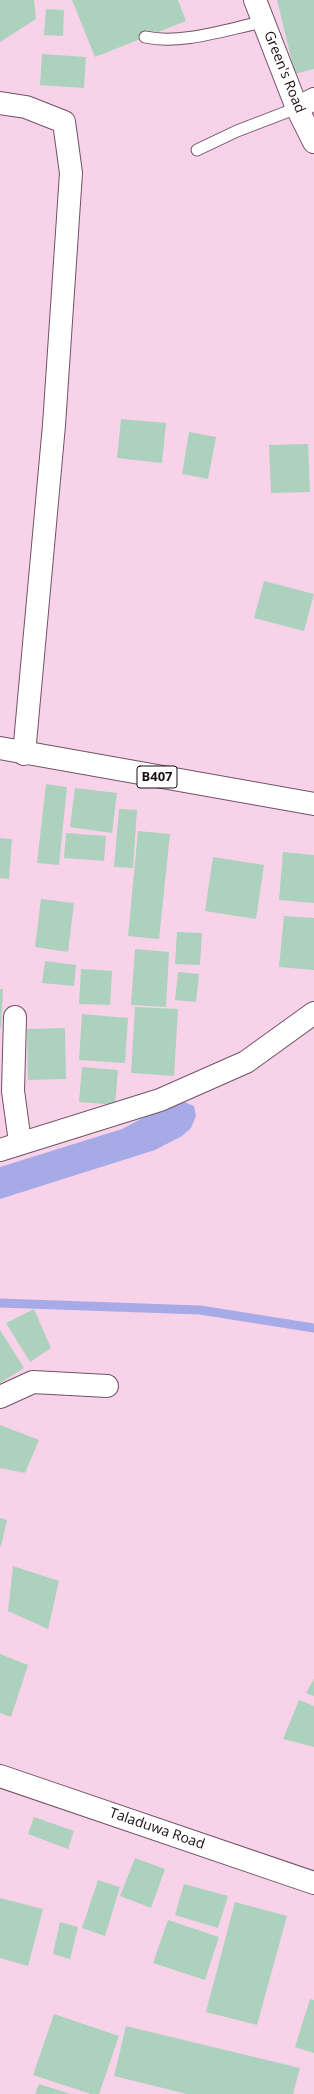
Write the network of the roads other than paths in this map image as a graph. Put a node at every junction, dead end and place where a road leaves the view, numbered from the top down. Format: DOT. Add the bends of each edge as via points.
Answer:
graph roads {
  1 [pos="255,0"];
  2 [pos="264,22"];
  3 [pos="145,37"];
  4 [pos="0,103"];
  5 [pos="306,104"];
  6 [pos="314,142"];
  7 [pos="197,150"];
  8 [pos="0,748"];
  9 [pos="24,754"];
  10 [pos="314,804"];
  11 [pos="314,1013"];
  12 [pos="15,1017"];
  13 [pos="10,1146"];
  14 [pos="107,1386"];
  15 [pos="0,1397"];
  16 [pos="0,1776"];
  17 [pos="314,1882"];
  1 -- 2 [label="street, Green's Road"];
  2 -- 3 [label="lane" via="178,39 159,40"];
  2 -- 5 [label="street, Green's Road"];
  4 -- 9 [label="street" via="26,107 64,122 71,173 54,425"];
  5 -- 6 [label="street, Green's Road"];
  5 -- 7 [label="lane"];
  8 -- 9 [label="street, B407"];
  9 -- 10 [label="street, B407"];
  11 -- 13 [label="street" via="246,1062 160,1100"];
  12 -- 13 [label="street"];
  14 -- 15 [label="street" via="33,1382"];
  16 -- 17 [label="street, Taladuwa Road"];
}
